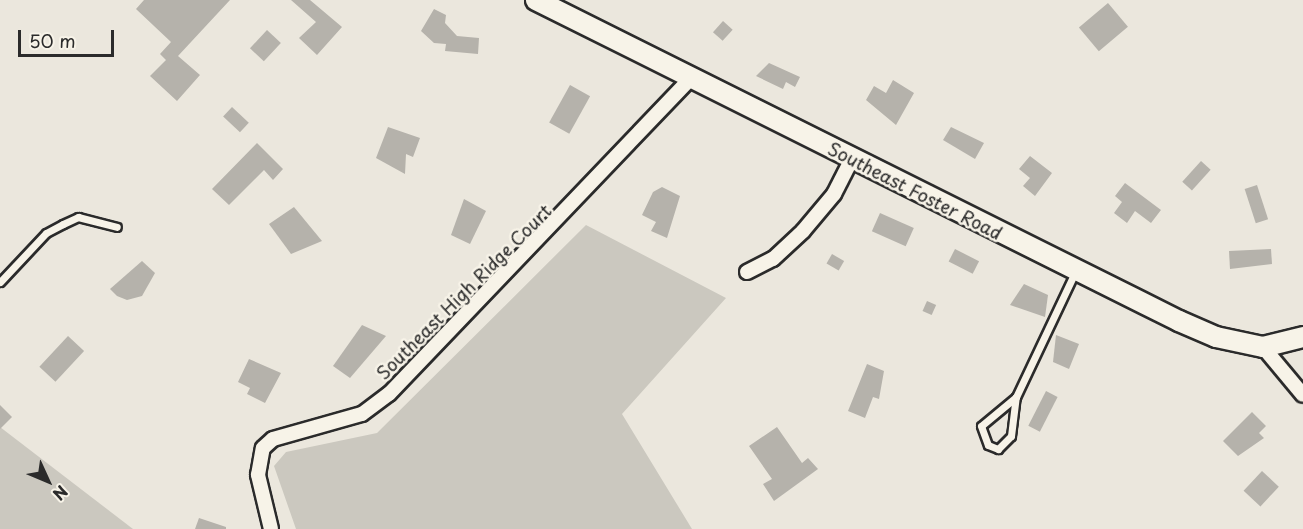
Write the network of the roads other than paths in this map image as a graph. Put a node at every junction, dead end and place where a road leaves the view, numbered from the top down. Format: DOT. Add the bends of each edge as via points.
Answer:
graph roads {
  1 [pos="536,0"];
  2 [pos="691,78"];
  3 [pos="852,159"];
  4 [pos="117,227"];
  5 [pos="1076,270"];
  6 [pos="747,272"];
  7 [pos="0,282"];
  8 [pos="1303,337"];
  9 [pos="1263,347"];
  10 [pos="1303,395"];
  11 [pos="1016,397"];
  12 [pos="272,529"];
  1 -- 2 [label="main road, Southeast Foster Road"];
  2 -- 3 [label="main road, Southeast Foster Road"];
  2 -- 12 [label="street, Southeast High Ridge Court" via="389,394 362,414 273,439 263,448 258,476"];
  3 -- 5 [label="main road, Southeast Foster Road"];
  3 -- 6 [label="street" via="834,194 803,231 773,259"];
  4 -- 7 [label="lane" via="78,217 63,224 46,233"];
  5 -- 9 [label="main road, Southeast Foster Road" via="1216,338"];
  5 -- 11 [label="lane"];
  8 -- 9 [label="main road, Southeast Foster Road"];
  9 -- 10 [label="street"];
  11 -- 11 [label="lane" via="1011,436 999,448 988,445 981,426"];
}
